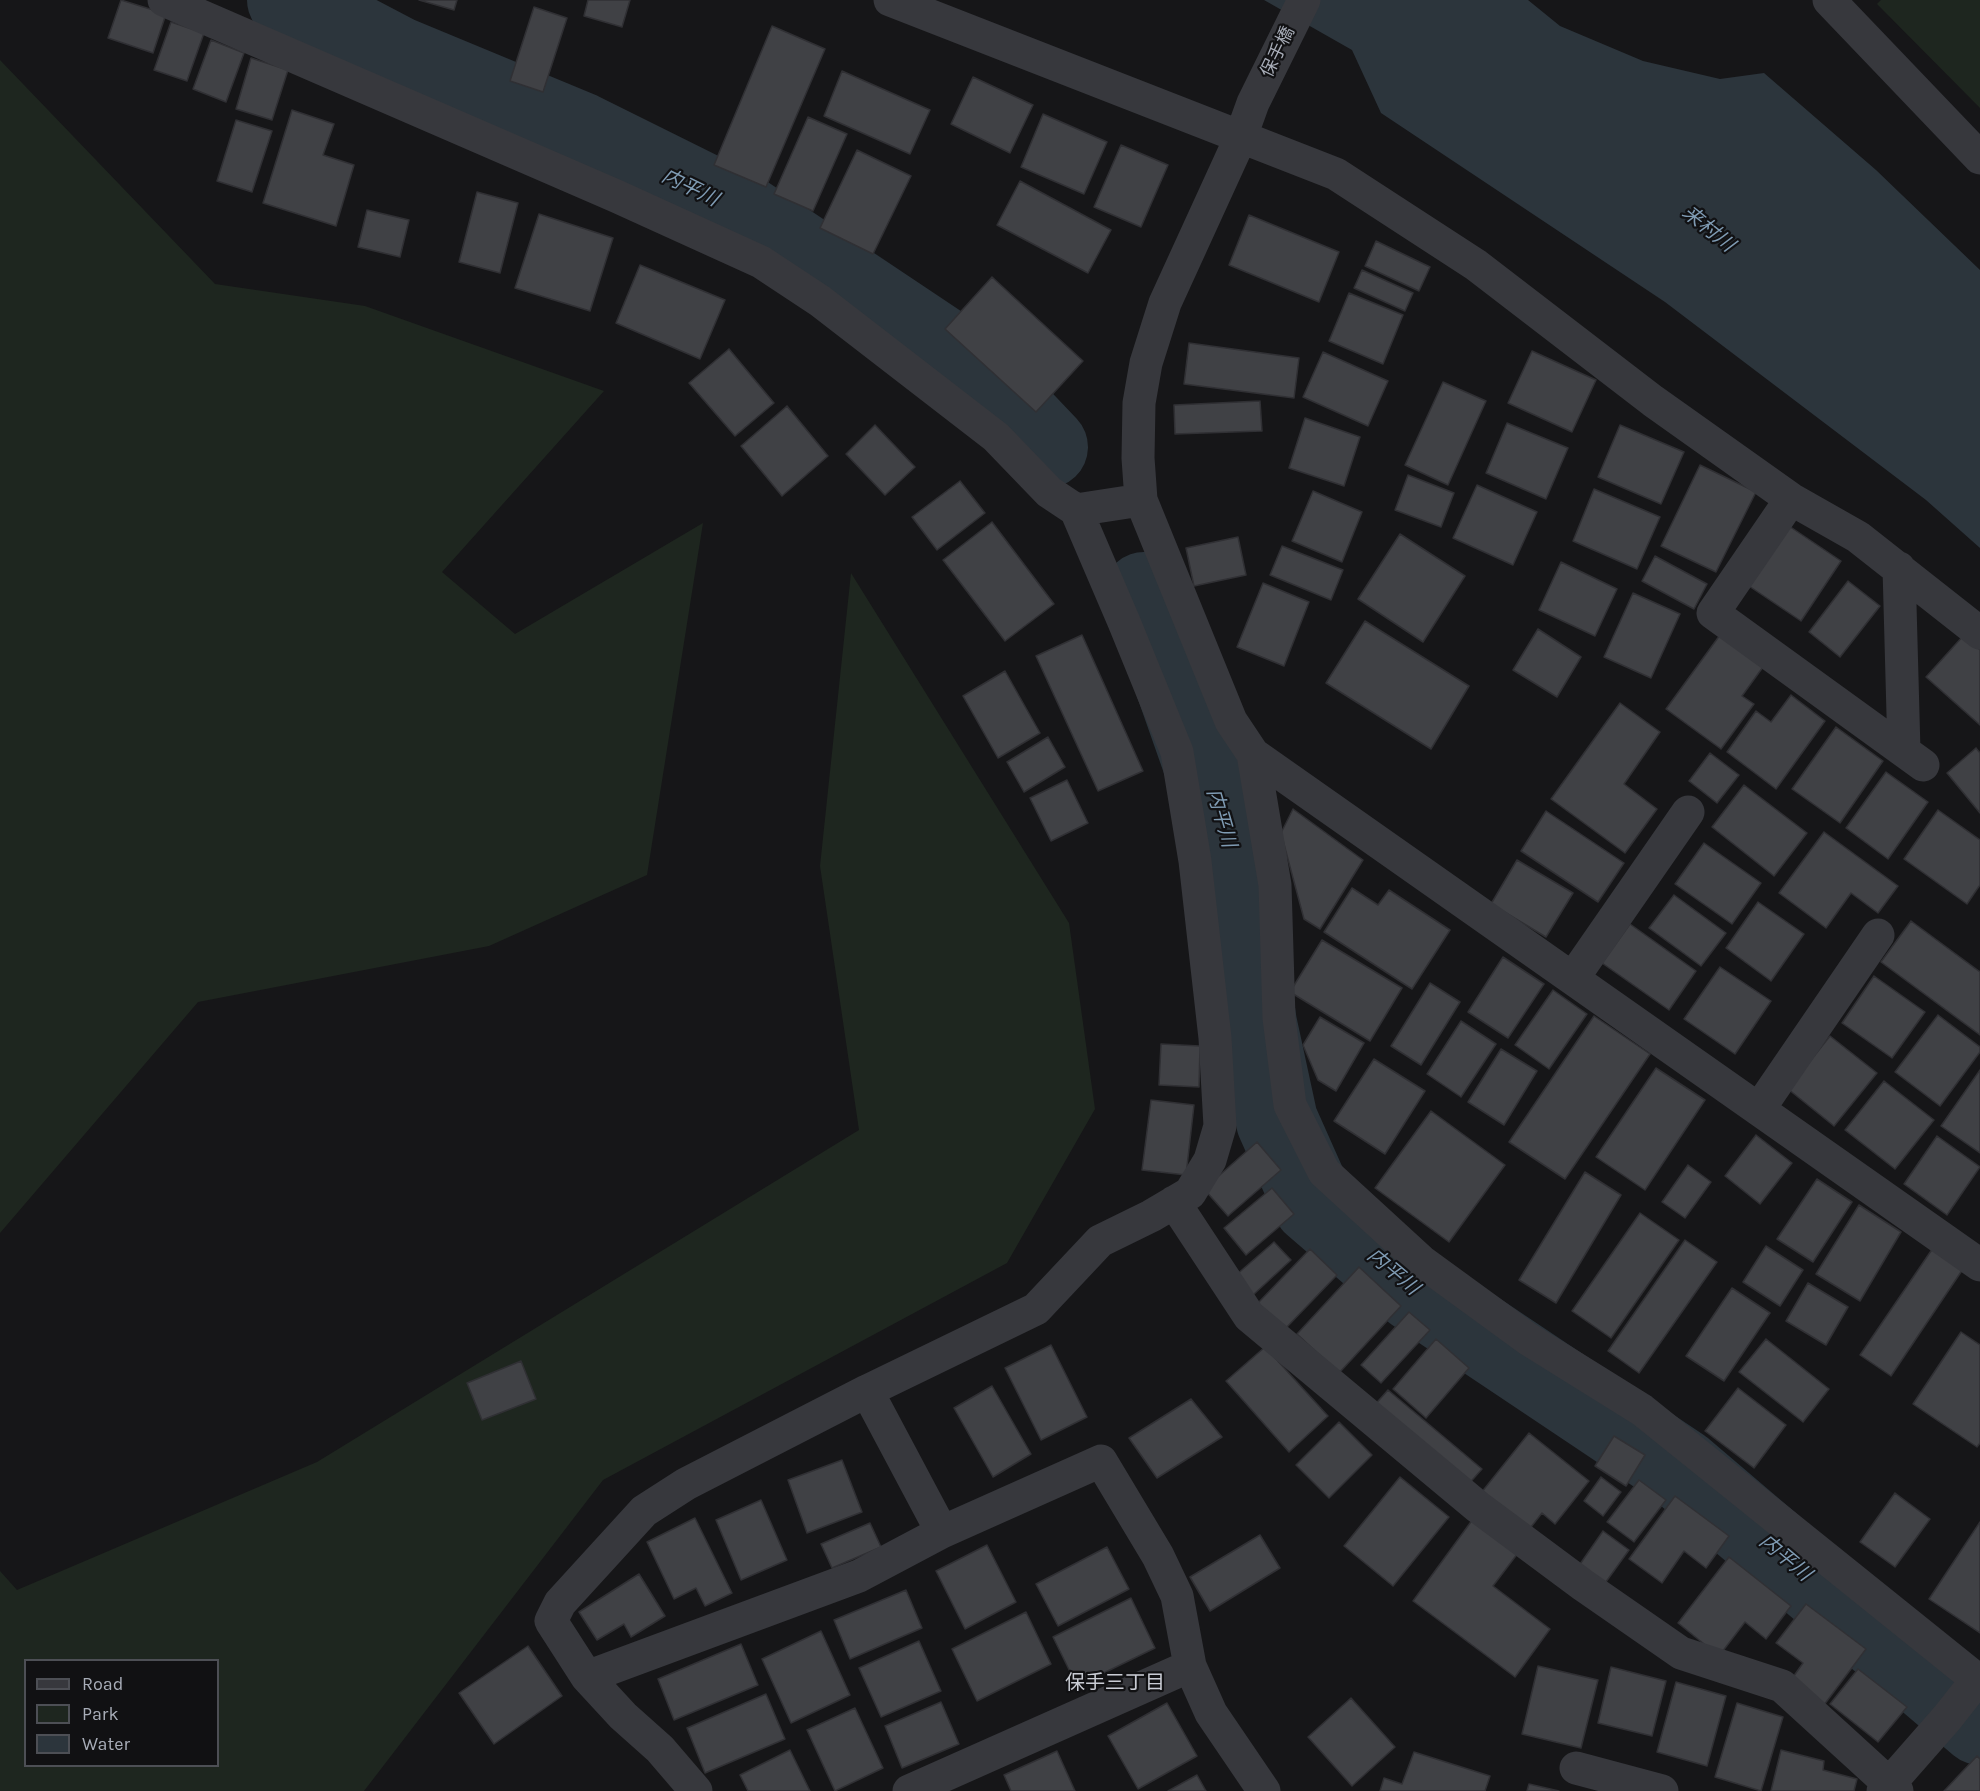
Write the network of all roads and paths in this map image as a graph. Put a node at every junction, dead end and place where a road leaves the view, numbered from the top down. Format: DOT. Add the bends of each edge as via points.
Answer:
graph roads {
  1 [pos="164,0"];
  2 [pos="890,0"];
  3 [pos="1304,0"];
  4 [pos="1829,0"];
  5 [pos="1240,139"];
  6 [pos="1980,158"];
  7 [pos="1791,499"];
  8 [pos="1142,500"];
  9 [pos="1076,510"];
  10 [pos="1899,568"];
  11 [pos="1980,633"];
  12 [pos="1254,753"];
  13 [pos="1688,812"];
  14 [pos="1878,935"];
  15 [pos="1573,978"];
  16 [pos="1759,1109"];
  17 [pos="1174,1202"];
  18 [pos="1980,1265"];
  19 [pos="867,1391"];
  20 [pos="942,1532"];
  21 [pos="1190,1665"];
  22 [pos="587,1677"];
  23 [pos="1967,1694"];
  24 [pos="1576,1768"];
  25 [pos="1889,1788"];
  26 [pos="696,1791"];
  27 [pos="909,1791"];
  28 [pos="1264,1791"];
  29 [pos="1662,1791"];
  1 -- 9 [label="street" via="760,262 820,301 996,437 1049,492"];
  2 -- 5 [label="street"];
  3 -- 5 [label="street, 保手橋"];
  4 -- 6 [label="street"];
  5 -- 7 [label="street" via="1336,174 1476,265"];
  5 -- 8 [label="street, 保手橋" via="1165,303 1146,363 1139,403"];
  7 -- 10 [label="street" via="1858,537"];
  7 -- 10 [label="street" via="1713,613 1914,758"];
  8 -- 9 [label="street"];
  8 -- 12 [label="street, 保手橋" via="1231,721"];
  9 -- 17 [label="street" via="1177,752 1195,861 1215,1038 1220,1126 1210,1160 1190,1193"];
  10 -- 11 [label="street"];
  12 -- 15 [label="street"];
  12 -- 23 [label="street" via="1275,885 1279,1018 1290,1105 1324,1172 1430,1268 1528,1339 1642,1410"];
  13 -- 15 [label="street"];
  14 -- 16 [label="street"];
  15 -- 16 [label="street"];
  16 -- 18 [label="street"];
  17 -- 19 [label="street" via="1100,1241 1036,1309"];
  17 -- 25 [label="street" via="1249,1316 1478,1507 1681,1653 1782,1686"];
  19 -- 20 [label="street"];
  19 -- 22 [label="street" via="686,1484 644,1511 560,1603 551,1621"];
  20 -- 21 [label="street" via="1101,1461 1158,1556 1177,1596"];
  20 -- 22 [label="street" via="859,1576"];
  21 -- 27 [label="street"];
  21 -- 28 [label="street" via="1211,1713"];
  22 -- 26 [label="street" via="660,1749"];
  23 -- 25 [label="street"];
  24 -- 29 [label="street"];
}
